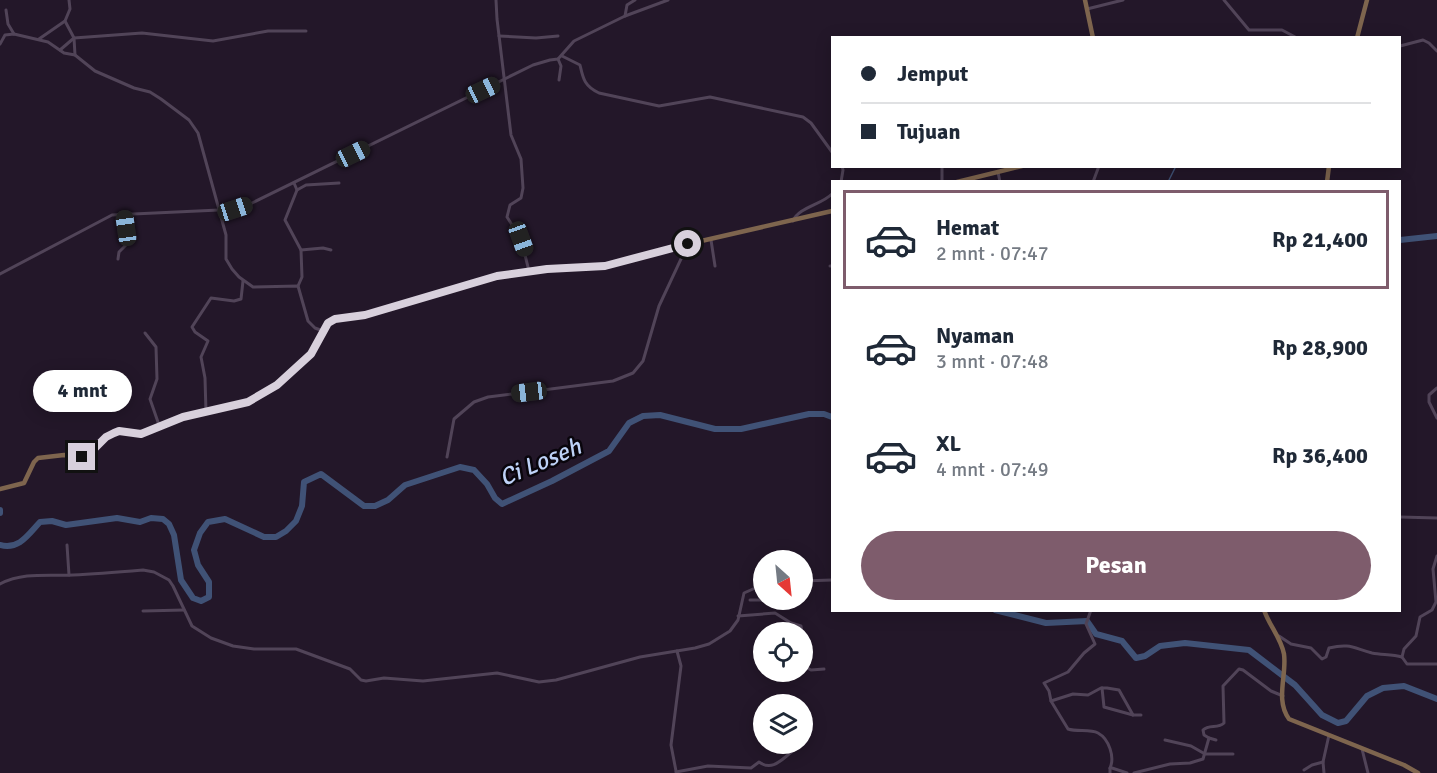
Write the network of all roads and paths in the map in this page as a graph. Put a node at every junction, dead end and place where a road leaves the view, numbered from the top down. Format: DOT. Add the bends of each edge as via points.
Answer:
graph roads {
  1 [pos="69,0"];
  2 [pos="496,0"];
  3 [pos="635,0"];
  4 [pos="668,0"];
  5 [pos="1085,0"];
  6 [pos="1123,0"];
  7 [pos="1224,0"];
  8 [pos="1367,0"];
  9 [pos="1088,9"];
  10 [pos="6,10"];
  11 [pos="625,16"];
  12 [pos="64,21"];
  13 [pos="306,31"];
  14 [pos="14,34"];
  15 [pos="499,36"];
  16 [pos="558,36"];
  17 [pos="1093,36"];
  18 [pos="1293,36"];
  19 [pos="1358,36"];
  20 [pos="74,38"];
  21 [pos="38,39"];
  22 [pos="0,44"];
  23 [pos="1401,45"];
  24 [pos="60,50"];
  25 [pos="1437,51"];
  26 [pos="75,55"];
  27 [pos="562,56"];
  28 [pos="558,59"];
  29 [pos="504,80"];
  30 [pos="559,80"];
  31 [pos="831,151"];
  32 [pos="1014,168"];
  33 [pos="998,172"];
  34 [pos="965,180"];
  35 [pos="1000,180"];
  36 [pos="294,183"];
  37 [pos="339,183"];
  38 [pos="297,189"];
  39 [pos="831,195"];
  40 [pos="219,210"];
  41 [pos="831,212"];
  42 [pos="124,214"];
  43 [pos="793,221"];
  44 [pos="711,240"];
  45 [pos="688,244"];
  46 [pos="301,250"];
  47 [pos="331,250"];
  48 [pos="118,259"];
  49 [pos="715,266"];
  50 [pos="529,272"];
  51 [pos="0,274"];
  52 [pos="243,280"];
  53 [pos="298,286"];
  54 [pos="323,331"];
  55 [pos="146,333"];
  56 [pos="1437,388"];
  57 [pos="206,412"];
  58 [pos="1437,418"];
  59 [pos="159,425"];
  60 [pos="447,457"];
  61 [pos="0,489"];
  62 [pos="1401,517"];
  63 [pos="1437,518"];
  64 [pos="67,545"];
  65 [pos="1437,556"];
  66 [pos="69,575"];
  67 [pos="831,580"];
  68 [pos="813,581"];
  69 [pos="0,585"];
  70 [pos="753,589"];
  71 [pos="184,610"];
  72 [pos="143,611"];
  73 [pos="1090,612"];
  74 [pos="1265,612"];
  75 [pos="738,616"];
  76 [pos="789,622"];
  77 [pos="1272,630"];
  78 [pos="677,650"];
  79 [pos="1402,657"];
  80 [pos="1437,664"];
  81 [pos="813,669"];
  82 [pos="824,669"];
  83 [pos="1102,688"];
  84 [pos="1282,696"];
  85 [pos="1051,701"];
  86 [pos="1133,715"];
  87 [pos="1141,715"];
  88 [pos="1329,735"];
  89 [pos="1209,738"];
  90 [pos="1165,740"];
  91 [pos="1216,740"];
  92 [pos="1362,748"];
  93 [pos="790,754"];
  94 [pos="1205,754"];
  95 [pos="1233,754"];
  96 [pos="1323,762"];
  97 [pos="1110,768"];
  98 [pos="1304,770"];
  99 [pos="676,772"];
  100 [pos="1110,773"];
  101 [pos="1127,773"];
  102 [pos="1134,773"];
  103 [pos="1324,773"];
  104 [pos="1368,773"];
  105 [pos="1418,773"];
  1 -- 12 [label="street" via="70,9"];
  2 -- 15 [label="street"];
  3 -- 11 [label="street" via="627,5"];
  4 -- 11 [label="street"];
  5 -- 9 [label="street"];
  6 -- 9 [label="street"];
  7 -- 18 [label="street" via="1249,30 1272,28"];
  8 -- 19 [label="street"];
  9 -- 17 [label="street"];
  10 -- 14 [label="street"];
  11 -- 27 [label="street" via="574,41"];
  12 -- 20 [label="street"];
  12 -- 21 [label="street"];
  13 -- 20 [label="street" via="268,31 213,41 136,33"];
  14 -- 21 [label="street"];
  14 -- 22 [label="street" via="5,35"];
  15 -- 16 [label="street"];
  15 -- 29 [label="street"];
  20 -- 24 [label="street"];
  20 -- 26 [label="street"];
  21 -- 24 [label="street"];
  23 -- 25 [label="street" via="1423,40"];
  24 -- 26 [label="street"];
  26 -- 40 [label="street" via="95,71 150,92 189,120 198,133"];
  27 -- 28 [label="street"];
  27 -- 31 [label="street" via="580,65 585,83 599,93 659,106 710,97 803,117"];
  28 -- 29 [label="street" via="533,65"];
  28 -- 30 [label="street"];
  29 -- 36 [label="street"];
  29 -- 50 [label="street" via="511,135 521,159 523,188 521,198 510,205 507,217 521,239"];
  32 -- 33 [label="street"];
  33 -- 34 [label="street"];
  33 -- 35 [label="street"];
  36 -- 38 [label="street"];
  36 -- 40 [label="street" via="250,204"];
  37 -- 38 [label="street"];
  38 -- 46 [label="street" via="285,220"];
  39 -- 43 [label="street" via="798,213"];
  40 -- 42 [label="street"];
  40 -- 52 [label="street" via="226,235 226,259"];
  41 -- 43 [label="street"];
  42 -- 48 [label="street" via="128,243"];
  42 -- 51 [label="street" via="103,218"];
  43 -- 44 [label="street"];
  44 -- 45 [label="street"];
  44 -- 49 [label="street"];
  45 -- 50 [label="street" via="605,266"];
  45 -- 60 [label="street" via="659,306 643,361 633,373 614,381 478,400 454,419"];
  46 -- 47 [label="street"];
  46 -- 53 [label="street" via="302,278"];
  50 -- 54 [label="street" via="497,276 365,315 335,319"];
  52 -- 53 [label="street" via="257,287"];
  52 -- 57 [label="street" via="241,299 211,298 192,327 208,341 201,357"];
  53 -- 54 [label="street" via="308,321"];
  54 -- 57 [label="street" via="311,354 277,385 248,402"];
  55 -- 59 [label="street" via="156,347 157,379 150,399"];
  56 -- 58 [label="street" via="1429,402"];
  57 -- 59 [label="street"];
  59 -- 61 [label="street" via="141,434 109,434 82,457 38,458 24,483"];
  62 -- 63 [label="street"];
  64 -- 66 [label="street"];
  65 -- 79 [label="street" via="1433,569 1436,602 1432,610 1420,617 1416,636"];
  66 -- 69 [label="street" via="27,575"];
  66 -- 71 [label="street" via="154,572 174,586"];
  67 -- 68 [label="street"];
  70 -- 75 [label="street" via="744,593"];
  71 -- 72 [label="street"];
  71 -- 78 [label="street" via="192,626 211,638 254,649 296,649 350,669 366,681 423,681 497,673 539,682"];
  73 -- 85 [label="street" via="1087,621 1095,644 1067,673 1044,682"];
  74 -- 77 [label="street"];
  75 -- 76 [label="street" via="775,613"];
  75 -- 78 [label="street" via="730,631 709,644"];
  77 -- 79 [label="street" via="1291,644 1311,648 1322,659 1329,648 1345,645"];
  77 -- 84 [label="street" via="1280,642 1284,664"];
  78 -- 99 [label="street" via="681,666 671,746"];
  79 -- 80 [label="street" via="1407,664"];
  81 -- 82 [label="street"];
  83 -- 85 [label="street"];
  83 -- 86 [label="street" via="1119,690"];
  83 -- 86 [label="street" via="1104,707"];
  84 -- 88 [label="street" via="1289,719"];
  84 -- 89 [label="street" via="1239,669 1223,686 1224,723 1203,730"];
  85 -- 97 [label="street" via="1068,729 1097,732 1103,737 1112,754"];
  86 -- 87 [label="street"];
  88 -- 92 [label="street"];
  88 -- 96 [label="street"];
  89 -- 91 [label="street"];
  89 -- 94 [label="street"];
  90 -- 94 [label="street"];
  92 -- 104 [label="street"];
  92 -- 105 [label="street"];
  93 -- 99 [label="street" via="771,766 759,762 751,768 708,766"];
  94 -- 95 [label="street"];
  94 -- 102 [label="street" via="1201,760"];
  96 -- 98 [label="street"];
  96 -- 103 [label="street"];
  97 -- 100 [label="street"];
  97 -- 101 [label="street"];
}
